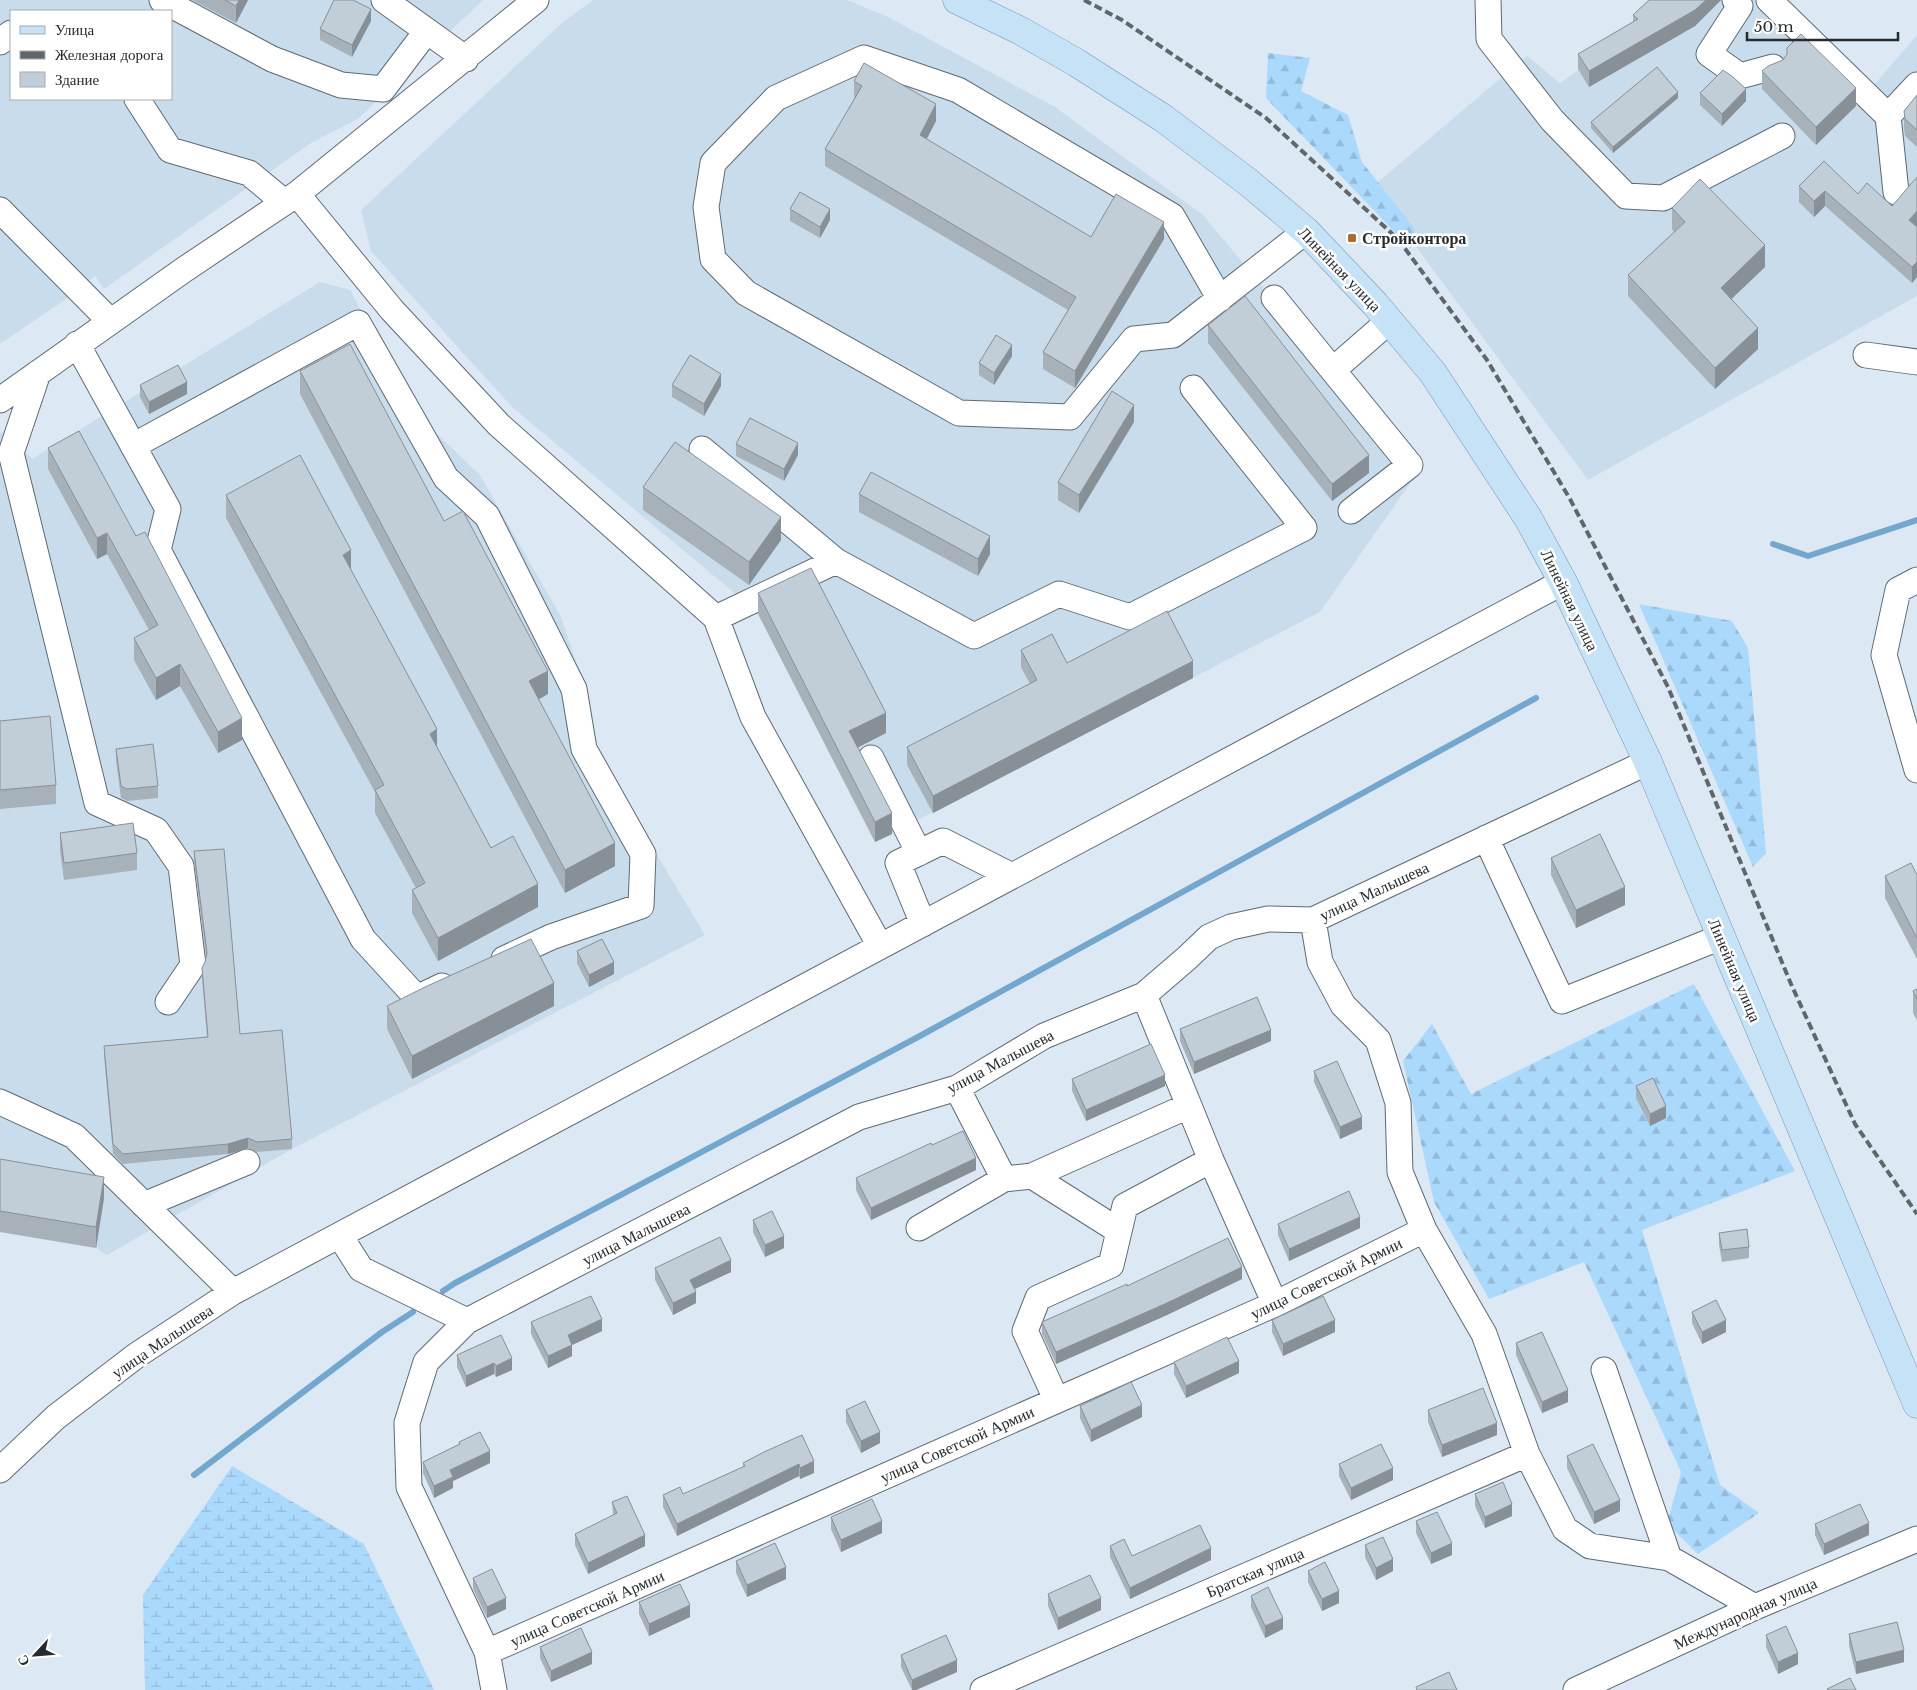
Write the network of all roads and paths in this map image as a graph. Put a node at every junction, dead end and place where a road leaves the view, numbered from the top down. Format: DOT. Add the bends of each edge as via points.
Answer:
graph roads {
  1 [pos="162,0"];
  2 [pos="384,0"];
  3 [pos="957,0"];
  4 [pos="1488,0"];
  5 [pos="1735,0"];
  6 [pos="1769,0"];
  7 [pos="527,4"];
  8 [pos="426,32"];
  9 [pos="10,34"];
  10 [pos="0,42"];
  11 [pos="466,59"];
  12 [pos="1773,67"];
  13 [pos="1917,85"];
  14 [pos="138,100"];
  15 [pos="1888,116"];
  16 [pos="1782,136"];
  17 [pos="1896,192"];
  18 [pos="290,198"];
  19 [pos="0,210"];
  20 [pos="1306,231"];
  21 [pos="1220,298"];
  22 [pos="1274,298"];
  23 [pos="110,321"];
  24 [pos="1389,321"];
  25 [pos="77,344"];
  26 [pos="1866,355"];
  27 [pos="1917,362"];
  28 [pos="1333,370"];
  29 [pos="38,373"];
  30 [pos="1193,388"];
  31 [pos="0,400"];
  32 [pos="133,446"];
  33 [pos="702,449"];
  34 [pos="1350,510"];
  35 [pos="836,561"];
  36 [pos="1917,580"];
  37 [pos="1563,582"];
  38 [pos="716,618"];
  39 [pos="871,758"];
  40 [pos="1648,762"];
  41 [pos="1917,770"];
  42 [pos="1486,838"];
  43 [pos="919,853"];
  44 [pos="1012,876"];
  45 [pos="1313,920"];
  46 [pos="923,924"];
  47 [pos="1721,937"];
  48 [pos="880,946"];
  49 [pos="1144,995"];
  50 [pos="168,1002"];
  51 [pos="956,1088"];
  52 [pos="0,1102"];
  53 [pos="1188,1106"];
  54 [pos="1211,1160"];
  55 [pos="247,1162"];
  56 [pos="1032,1176"];
  57 [pos="1004,1179"];
  58 [pos="144,1205"];
  59 [pos="919,1228"];
  60 [pos="1424,1230"];
  61 [pos="1119,1231"];
  62 [pos="340,1236"];
  63 [pos="233,1292"];
  64 [pos="1275,1304"];
  65 [pos="467,1321"];
  66 [pos="1604,1370"];
  67 [pos="1056,1399"];
  68 [pos="1917,1404"];
  69 [pos="1527,1454"];
  70 [pos="0,1470"];
  71 [pos="1917,1539"];
  72 [pos="1669,1558"];
  73 [pos="1755,1607"];
  74 [pos="487,1652"];
  75 [pos="1016,1683"];
  76 [pos="494,1690"];
  77 [pos="983,1690"];
  78 [pos="1576,1690"];
  1 -- 8 [label="street" via="272,59 341,85 383,89"];
  2 -- 8 [label="street"];
  3 -- 20 [label="main road, Линейная улица" via="1077,63 1163,118"];
  4 -- 16 [label="street" via="1489,39 1552,120 1626,196 1663,198"];
  5 -- 12 [label="street" via="1740,6 1709,54 1740,76"];
  6 -- 15 [label="street"];
  7 -- 11 [label="street"];
  8 -- 11 [label="street"];
  9 -- 10 [label="street"];
  11 -- 18 [label="street"];
  13 -- 15 [label="street"];
  14 -- 18 [label="street" via="170,150 249,173"];
  15 -- 17 [label="street"];
  18 -- 23 [label="street"];
  18 -- 38 [label="street" via="499,425"];
  19 -- 23 [label="street"];
  20 -- 21 [label="street"];
  20 -- 24 [label="main road, Линейная улица"];
  21 -- 21 [label="street" via="1173,335 1134,339 1070,417 959,414 746,293 713,259 706,207 713,163 776,98 864,58 958,90 1172,216"];
  22 -- 28 [label="street"];
  23 -- 25 [label="street"];
  24 -- 28 [label="street"];
  24 -- 37 [label="main road, Линейная улица" via="1433,373 1472,430 1528,518"];
  25 -- 29 [label="street"];
  25 -- 32 [label="street"];
  26 -- 27 [label="street"];
  28 -- 34 [label="street" via="1410,465"];
  29 -- 31 [label="street"];
  29 -- 50 [label="street" via="11,453 98,803 156,830 181,866 193,965"];
  30 -- 35 [label="street" via="1304,528 1130,617 1059,594 974,636"];
  32 -- 32 [label="street" via="168,509 158,550 362,939 417,998 551,937 641,906 644,854 584,749 574,689 487,516 446,478 358,323"];
  33 -- 35 [label="street"];
  35 -- 38 [label="street"];
  36 -- 41 [label="street" via="1898,590 1884,655"];
  37 -- 40 [label="main road, Линейная улица"];
  37 -- 44 [label="street, улица Малышева"];
  38 -- 48 [label="street" via="753,717"];
  39 -- 43 [label="street"];
  40 -- 42 [label="street, улица Малышева"];
  40 -- 47 [label="main road, Линейная улица"];
  42 -- 45 [label="street, улица Малышева"];
  42 -- 47 [label="street" via="1562,1001"];
  43 -- 44 [label="street" via="943,841"];
  43 -- 46 [label="street" via="898,864"];
  44 -- 46 [label="street, улица Малышева"];
  45 -- 49 [label="street, улица Малышева" via="1268,919 1231,927 1209,938"];
  45 -- 60 [label="street" via="1320,962 1342,1005 1378,1040 1398,1103 1400,1172"];
  46 -- 48 [label="street, улица Малышева"];
  47 -- 68 [label="main road, Линейная улица"];
  48 -- 62 [label="street, улица Малышева"];
  49 -- 51 [label="street, улица Малышева" via="1044,1036"];
  49 -- 53 [label="street"];
  51 -- 57 [label="street"];
  51 -- 65 [label="street, улица Малышева" via="859,1117"];
  52 -- 58 [label="street" via="74,1136"];
  53 -- 54 [label="street"];
  53 -- 56 [label="street"];
  54 -- 61 [label="street" via="1125,1206"];
  54 -- 64 [label="street"];
  55 -- 58 [label="street"];
  56 -- 57 [label="street"];
  56 -- 61 [label="street"];
  57 -- 59 [label="street"];
  58 -- 63 [label="street"];
  60 -- 64 [label="street, улица Советской Армии"];
  60 -- 69 [label="street" via="1484,1334"];
  61 -- 67 [label="street" via="1111,1265 1038,1298 1025,1331"];
  62 -- 63 [label="street, улица Малышева"];
  62 -- 65 [label="street" via="361,1269"];
  63 -- 70 [label="street, улица Малышева" via="137,1355 56,1417"];
  64 -- 67 [label="street, улица Советской Армии"];
  65 -- 74 [label="street, улица Малышева" via="426,1362 407,1423 409,1486"];
  66 -- 72 [label="street"];
  67 -- 74 [label="street, улица Советской Армии"];
  69 -- 72 [label="street" via="1565,1529 1590,1546"];
  69 -- 75 [label="street, Братская улица"];
  71 -- 73 [label="street, Международная улица"];
  72 -- 73 [label="street"];
  73 -- 78 [label="street, Международная улица"];
  74 -- 76 [label="street, улица Малышева"];
  75 -- 77 [label="street, Братская улица"];
}
